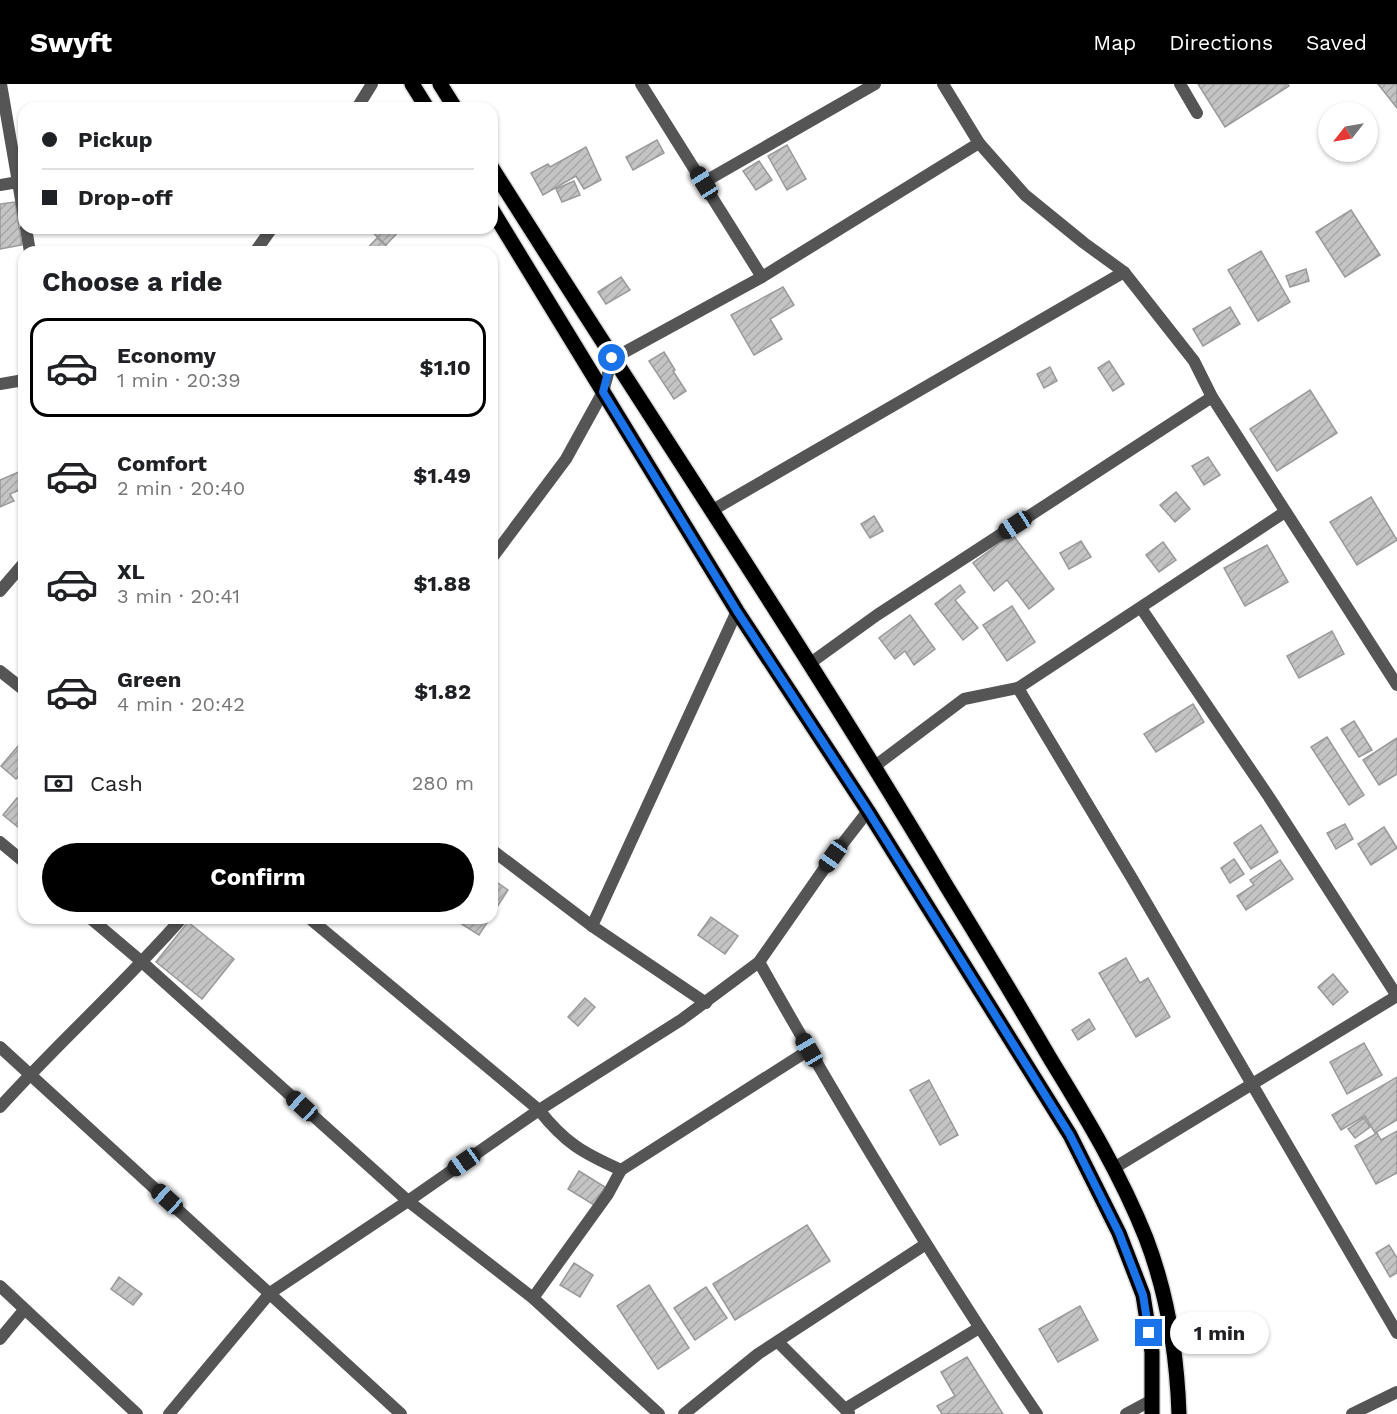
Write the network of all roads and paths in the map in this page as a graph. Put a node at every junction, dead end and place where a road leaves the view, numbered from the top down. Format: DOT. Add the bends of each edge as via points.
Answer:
graph roads {
  1 [pos="1,84"];
  2 [pos="372,84"];
  3 [pos="412,84"];
  4 [pos="440,84"];
  5 [pos="641,84"];
  6 [pos="875,84"];
  7 [pos="943,84"];
  8 [pos="1180,84"];
  9 [pos="361,102"];
  10 [pos="423,102"];
  11 [pos="451,102"];
  12 [pos="1197,113"];
  13 [pos="979,143"];
  14 [pos="18,166"];
  15 [pos="498,178"];
  16 [pos="18,182"];
  17 [pos="704,183"];
  18 [pos="0,185"];
  19 [pos="498,220"];
  20 [pos="1124,272"];
  21 [pos="762,277"];
  22 [pos="612,358"];
  23 [pos="18,381"];
  24 [pos="0,384"];
  25 [pos="603,392"];
  26 [pos="1212,397"];
  27 [pos="711,511"];
  28 [pos="1285,512"];
  29 [pos="498,550"];
  30 [pos="18,570"];
  31 [pos="0,591"];
  32 [pos="1141,608"];
  33 [pos="737,611"];
  34 [pos="809,664"];
  35 [pos="0,671"];
  36 [pos="18,685"];
  37 [pos="1397,685"];
  38 [pos="1018,688"];
  39 [pos="875,766"];
  40 [pos="868,811"];
  41 [pos="0,842"];
  42 [pos="498,855"];
  43 [pos="18,857"];
  44 [pos="97,924"];
  45 [pos="177,924"];
  46 [pos="316,924"];
  47 [pos="592,926"];
  48 [pos="759,962"];
  49 [pos="142,963"];
  50 [pos="706,1003"];
  51 [pos="0,1047"];
  52 [pos="809,1050"];
  53 [pos="30,1074"];
  54 [pos="1253,1084"];
  55 [pos="0,1107"];
  56 [pos="539,1110"];
  57 [pos="1114,1168"];
  58 [pos="621,1170"];
  59 [pos="408,1201"];
  60 [pos="926,1244"];
  61 [pos="0,1286"];
  62 [pos="270,1293"];
  63 [pos="533,1298"];
  64 [pos="24,1310"];
  65 [pos="979,1328"];
  66 [pos="1397,1333"];
  67 [pos="0,1339"];
  68 [pos="778,1342"];
  69 [pos="1397,1392"];
  70 [pos="1152,1407"];
  71 [pos="848,1411"];
  72 [pos="137,1414"];
  73 [pos="169,1414"];
  74 [pos="401,1414"];
  75 [pos="659,1414"];
  76 [pos="684,1414"];
  77 [pos="1036,1414"];
  78 [pos="1126,1414"];
  79 [pos="1179,1414"];
  80 [pos="1352,1414"];
  1 -- 14 [label="street"];
  2 -- 9 [label="street"];
  3 -- 10 [label="main road"];
  4 -- 11 [label="main road"];
  5 -- 17 [label="street"];
  6 -- 17 [label="street"];
  7 -- 13 [label="street"];
  8 -- 12 [label="street"];
  13 -- 20 [label="street" via="1025,195"];
  13 -- 21 [label="street"];
  15 -- 22 [label="main road"];
  16 -- 18 [label="street"];
  17 -- 21 [label="street"];
  19 -- 25 [label="main road"];
  20 -- 26 [label="street" via="1194,361"];
  20 -- 27 [label="street"];
  21 -- 22 [label="street"];
  22 -- 25 [label="street"];
  22 -- 27 [label="main road"];
  23 -- 24 [label="street"];
  25 -- 29 [label="street" via="566,459"];
  25 -- 33 [label="main road"];
  26 -- 28 [label="street"];
  26 -- 34 [label="street" via="877,615"];
  27 -- 34 [label="main road"];
  28 -- 32 [label="street"];
  28 -- 37 [label="street"];
  30 -- 31 [label="street"];
  32 -- 38 [label="street"];
  32 -- 54 [label="street" via="1397,996"];
  33 -- 40 [label="main road"];
  33 -- 47 [label="street"];
  34 -- 39 [label="main road"];
  35 -- 36 [label="street"];
  38 -- 39 [label="street" via="964,699"];
  38 -- 54 [label="street"];
  39 -- 57 [label="main road"];
  40 -- 48 [label="street"];
  40 -- 70 [label="main road" via="1070,1135 1119,1233 1143,1295 1152,1352"];
  41 -- 43 [label="street"];
  42 -- 47 [label="street"];
  44 -- 49 [label="street"];
  45 -- 49 [label="street"];
  46 -- 56 [label="street"];
  47 -- 50 [label="street"];
  48 -- 50 [label="street"];
  48 -- 52 [label="street"];
  49 -- 53 [label="street"];
  49 -- 59 [label="street"];
  50 -- 56 [label="street"];
  51 -- 53 [label="street"];
  52 -- 58 [label="street"];
  52 -- 60 [label="street"];
  53 -- 55 [label="street"];
  53 -- 62 [label="street"];
  54 -- 57 [label="street"];
  54 -- 66 [label="street"];
  56 -- 58 [label="street" via="571,1144"];
  56 -- 59 [label="street"];
  57 -- 79 [label="main road" via="1146,1239 1167,1311"];
  58 -- 63 [label="street"];
  59 -- 62 [label="street"];
  59 -- 63 [label="street"];
  60 -- 65 [label="street"];
  60 -- 68 [label="street"];
  61 -- 64 [label="street"];
  62 -- 73 [label="street"];
  62 -- 74 [label="street"];
  63 -- 75 [label="street"];
  64 -- 67 [label="street"];
  64 -- 72 [label="street"];
  65 -- 71 [label="street"];
  65 -- 77 [label="street"];
  68 -- 71 [label="street"];
  68 -- 76 [label="street"];
  69 -- 80 [label="street"];
  70 -- 78 [label="street"];
}
